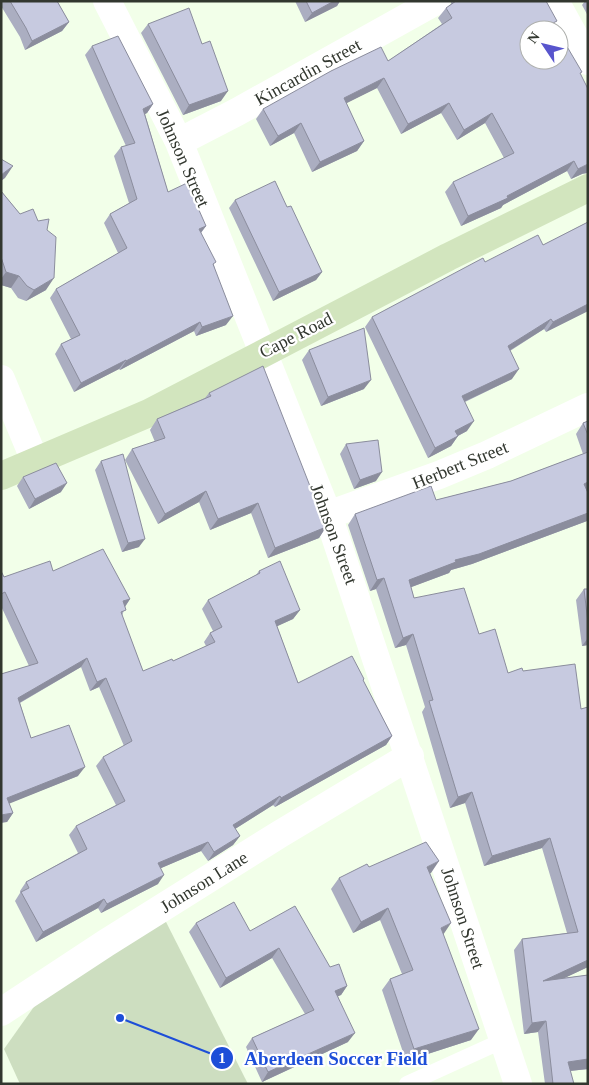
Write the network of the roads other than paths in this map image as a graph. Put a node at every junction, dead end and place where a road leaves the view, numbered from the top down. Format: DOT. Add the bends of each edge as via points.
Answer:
graph roads {
  1 [pos="107,1"];
  2 [pos="436,1"];
  3 [pos="555,1"];
  4 [pos="588,61"];
  5 [pos="179,142"];
  6 [pos="588,188"];
  7 [pos="263,352"];
  8 [pos="1,378"];
  9 [pos="588,407"];
  10 [pos="35,461"];
  11 [pos="1,476"];
  12 [pos="328,515"];
  13 [pos="410,756"];
  14 [pos="1,1012"];
  15 [pos="504,1040"];
  16 [pos="407,1084"];
  17 [pos="518,1084"];
  1 -- 5 [label="street, Johnson Street"];
  2 -- 5 [label="street, Kincardin Street"];
  3 -- 4 [label="street"];
  5 -- 7 [label="street, Johnson Street"];
  6 -- 7 [label="street, Cape Road"];
  7 -- 10 [label="street, Cape Road" via="148,413"];
  7 -- 12 [label="street, Johnson Street"];
  8 -- 10 [label="street"];
  9 -- 12 [label="street, Herbert Street" via="487,456"];
  10 -- 11 [label="street, Cape Road"];
  12 -- 13 [label="street, Johnson Street"];
  13 -- 14 [label="street, Johnson Lane" via="280,834"];
  13 -- 15 [label="street, Johnson Street"];
  15 -- 16 [label="lane"];
  15 -- 17 [label="street, Johnson Street"];
}
